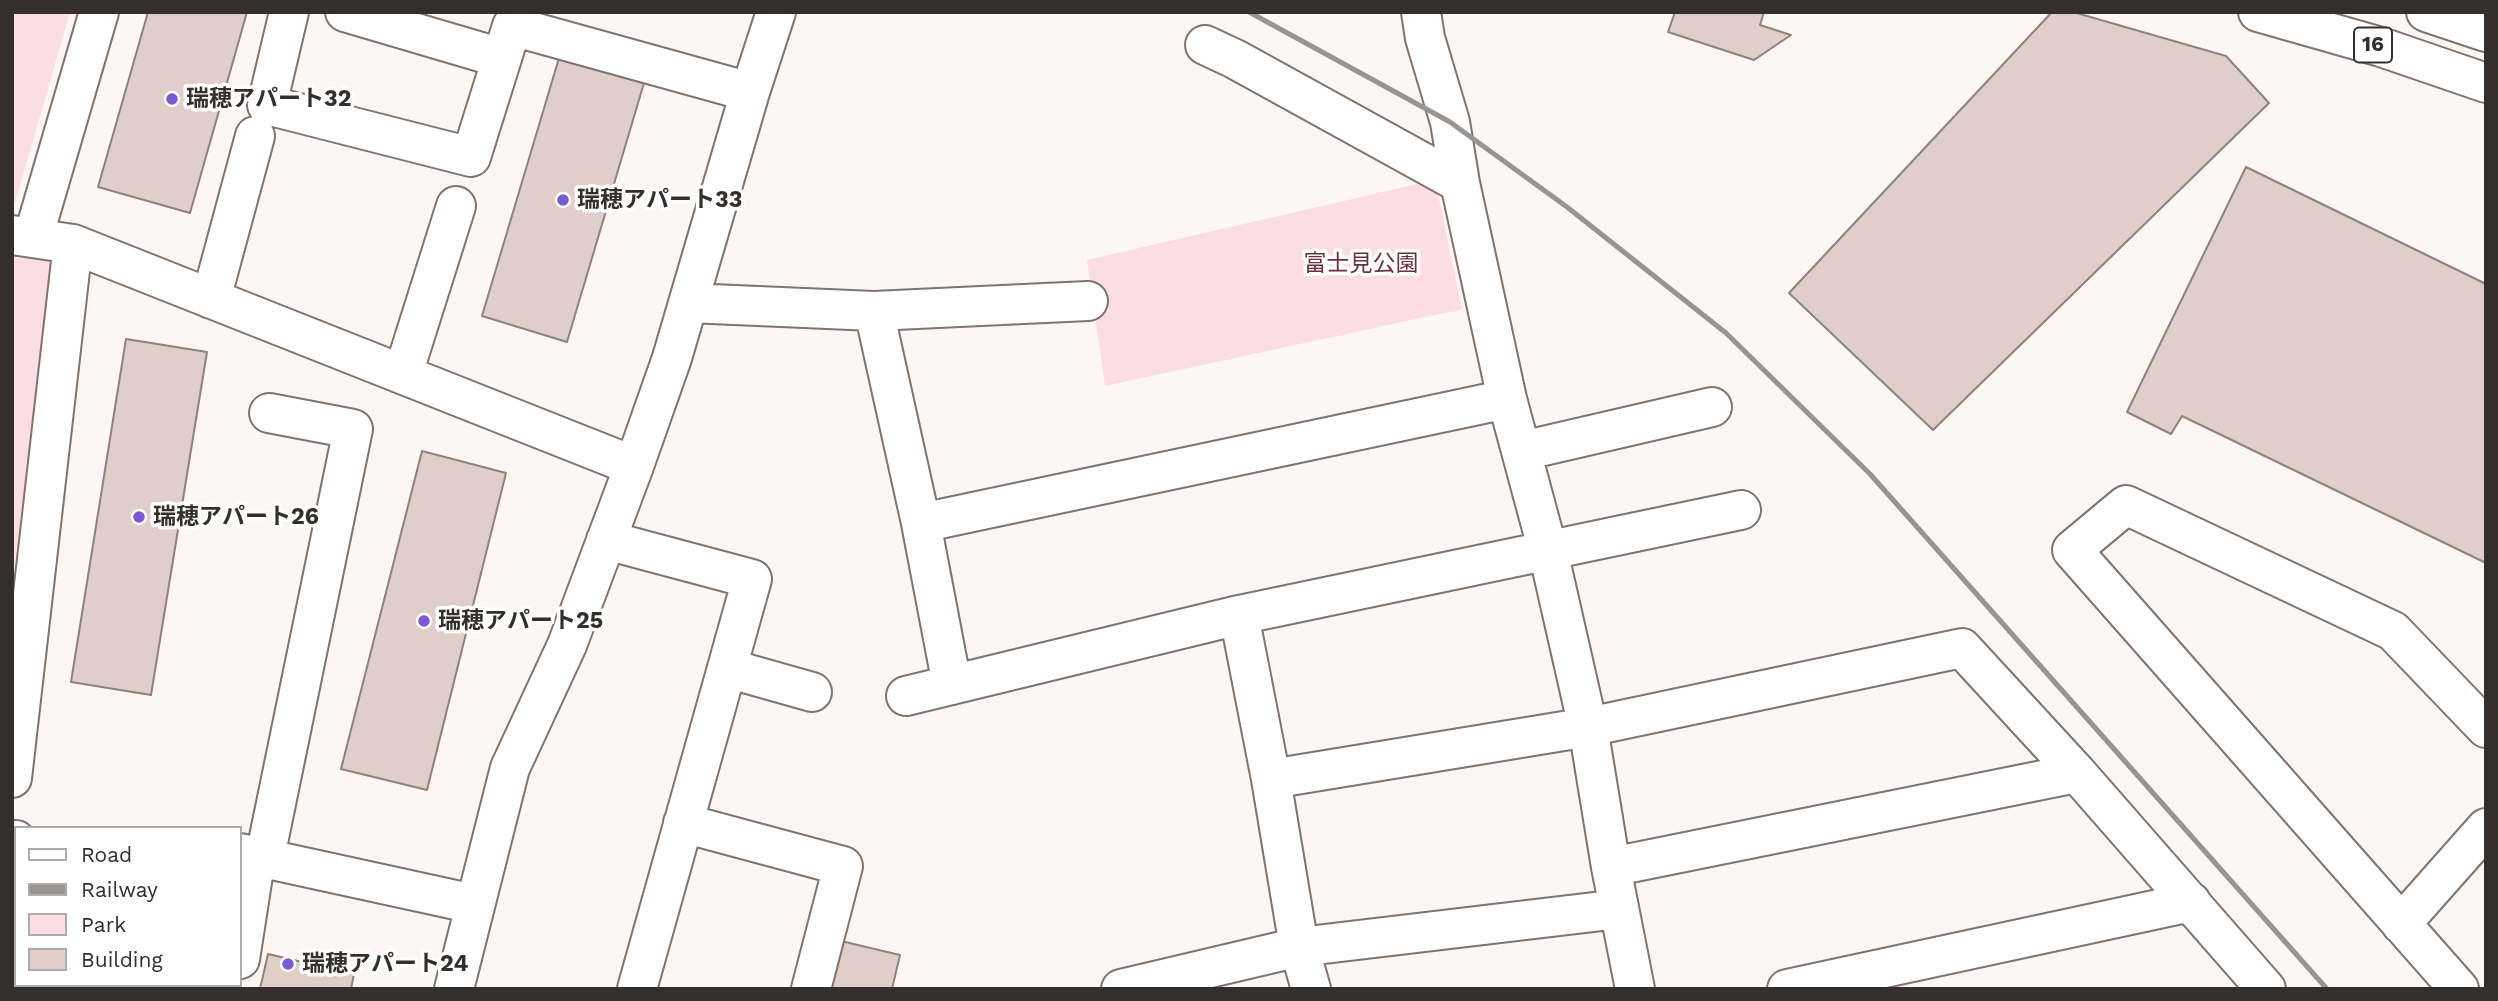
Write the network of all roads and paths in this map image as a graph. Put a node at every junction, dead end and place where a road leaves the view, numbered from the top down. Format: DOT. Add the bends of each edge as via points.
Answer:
graph roads {
  1 [pos="99,12"];
  2 [pos="289,12"];
  3 [pos="345,12"];
  4 [pos="776,12"];
  5 [pos="1421,12"];
  6 [pos="2258,12"];
  7 [pos="2426,12"];
  8 [pos="2486,32"];
  9 [pos="1205,45"];
  10 [pos="501,58"];
  11 [pos="2486,83"];
  12 [pos="750,92"];
  13 [pos="255,136"];
  14 [pos="1460,183"];
  15 [pos="456,206"];
  16 [pos="22,236"];
  17 [pos="74,244"];
  18 [pos="211,299"];
  19 [pos="1088,301"];
  20 [pos="688,303"];
  21 [pos="874,311"];
  22 [pos="403,374"];
  23 [pos="1507,399"];
  24 [pos="1712,407"];
  25 [pos="269,413"];
  26 [pos="1522,451"];
  27 [pos="634,466"];
  28 [pos="1741,510"];
  29 [pos="921,523"];
  30 [pos="606,540"];
  31 [pos="1548,551"];
  32 [pos="1239,615"];
  33 [pos="727,668"];
  34 [pos="952,685"];
  35 [pos="812,692"];
  36 [pos="906,696"];
  37 [pos="1588,727"];
  38 [pos="2486,728"];
  39 [pos="2077,773"];
  40 [pos="12,778"];
  41 [pos="1271,779"];
  42 [pos="684,823"];
  43 [pos="2486,828"];
  44 [pos="254,856"];
  45 [pos="1611,867"];
  46 [pos="2191,902"];
  47 [pos="474,904"];
  48 [pos="1619,909"];
  49 [pos="2401,924"];
  50 [pos="242,945"];
  51 [pos="1298,947"];
  52 [pos="454,989"];
  53 [pos="637,989"];
  54 [pos="811,989"];
  55 [pos="1122,989"];
  56 [pos="1311,989"];
  57 [pos="1634,989"];
  58 [pos="1787,989"];
  59 [pos="2266,989"];
  60 [pos="2459,989"];
  1 -- 16 [label="main road"];
  2 -- 10 [label="main road" via="267,105 471,157"];
  3 -- 10 [label="main road"];
  4 -- 12 [label="main road"];
  5 -- 14 [label="main road" via="1450,122"];
  6 -- 11 [label="main road, 16"];
  7 -- 8 [label="main road"];
  9 -- 14 [label="main road"];
  10 -- 12 [label="main road" via="512,26"];
  12 -- 20 [label="main road"];
  13 -- 18 [label="main road"];
  14 -- 23 [label="main road"];
  15 -- 22 [label="main road"];
  16 -- 17 [label="main road"];
  17 -- 18 [label="main road"];
  17 -- 40 [label="main road"];
  18 -- 22 [label="main road"];
  19 -- 21 [label="main road"];
  20 -- 21 [label="main road"];
  20 -- 27 [label="main road"];
  21 -- 29 [label="main road"];
  22 -- 27 [label="main road"];
  23 -- 26 [label="main road"];
  23 -- 29 [label="main road"];
  24 -- 26 [label="main road"];
  25 -- 44 [label="main road" via="353,429"];
  26 -- 31 [label="main road"];
  27 -- 30 [label="main road"];
  28 -- 31 [label="main road"];
  29 -- 34 [label="main road"];
  30 -- 33 [label="main road" via="752,579"];
  30 -- 47 [label="main road" via="567,645 510,768"];
  31 -- 32 [label="main road"];
  31 -- 37 [label="main road"];
  32 -- 34 [label="main road"];
  32 -- 41 [label="main road"];
  33 -- 35 [label="main road"];
  33 -- 42 [label="main road"];
  34 -- 36 [label="main road"];
  37 -- 39 [label="main road" via="1962,648"];
  37 -- 41 [label="main road"];
  37 -- 45 [label="main road"];
  38 -- 49 [label="main road" via="2393,631 2126,505 2072,550"];
  39 -- 45 [label="main road"];
  39 -- 46 [label="main road"];
  41 -- 51 [label="main road"];
  42 -- 53 [label="main road"];
  42 -- 54 [label="main road" via="843,866"];
  43 -- 49 [label="main road"];
  44 -- 47 [label="main road"];
  44 -- 50 [label="main road"];
  45 -- 48 [label="main road"];
  46 -- 58 [label="main road"];
  46 -- 59 [label="main road"];
  47 -- 52 [label="main road"];
  48 -- 51 [label="main road"];
  48 -- 57 [label="main road"];
  49 -- 60 [label="main road"];
  51 -- 55 [label="main road"];
  51 -- 56 [label="main road"];
}
